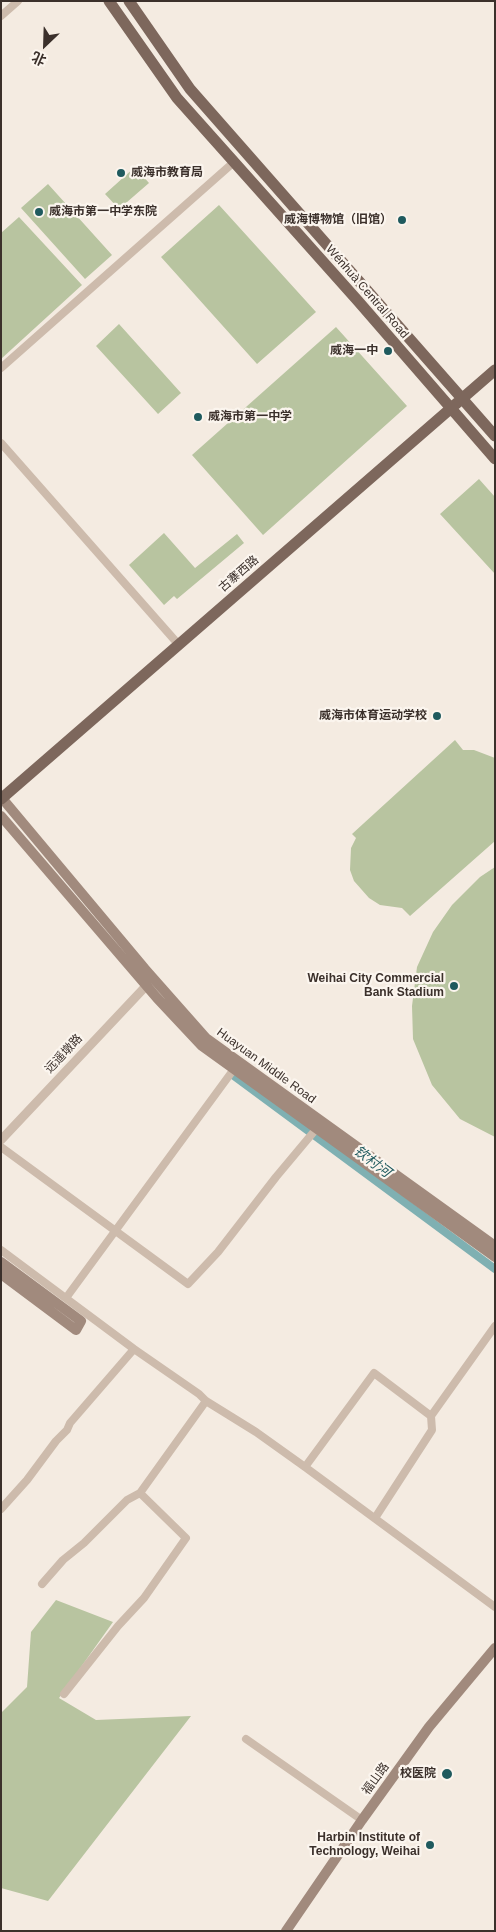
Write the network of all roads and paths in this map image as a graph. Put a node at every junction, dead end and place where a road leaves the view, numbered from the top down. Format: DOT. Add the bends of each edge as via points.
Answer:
graph roads {
  1 [pos="18,1"];
  2 [pos="109,1"];
  3 [pos="129,1"];
  4 [pos="1,16"];
  5 [pos="234,162"];
  6 [pos="1,368"];
  7 [pos="495,370"];
  8 [pos="462,399"];
  9 [pos="450,408"];
  10 [pos="495,436"];
  11 [pos="1,443"];
  12 [pos="495,459"];
  13 [pos="179,645"];
  14 [pos="2,798"];
  15 [pos="1,816"];
  16 [pos="146,986"];
  17 [pos="234,1069"];
  18 [pos="314,1132"];
  19 [pos="1,1140"];
  20 [pos="1,1147"];
  21 [pos="115,1229"];
  22 [pos="495,1246"];
  23 [pos="1,1250"];
  24 [pos="495,1257"];
  25 [pos="1,1262"];
  26 [pos="1,1274"];
  27 [pos="66,1298"];
  28 [pos="495,1326"];
  29 [pos="134,1349"];
  30 [pos="206,1401"];
  31 [pos="431,1416"];
  32 [pos="305,1467"];
  33 [pos="140,1493"];
  34 [pos="1,1509"];
  35 [pos="375,1518"];
  36 [pos="42,1584"];
  37 [pos="495,1607"];
  38 [pos="495,1648"];
  39 [pos="64,1694"];
  40 [pos="246,1739"];
  41 [pos="362,1820"];
  42 [pos="286,1931"];
  1 -- 4 [label="street"];
  2 -- 5 [label="main road, Wénhuà Central Road" via="177,98"];
  3 -- 8 [label="main road, Wénhuà Central Road" via="190,88"];
  5 -- 6 [label="street"];
  5 -- 9 [label="main road, Wénhuà Central Road"];
  7 -- 8 [label="main road, 古寨西路"];
  8 -- 9 [label="main road, 古寨西路"];
  8 -- 10 [label="main road, Wénhuà Central Road"];
  9 -- 12 [label="main road, Wénhuà Central Road"];
  9 -- 13 [label="main road, 古寨西路"];
  11 -- 13 [label="street"];
  13 -- 14 [label="main road, 古寨西路"];
  14 -- 22 [label="main road, Huayuan Middle Road" via="206,1038"];
  15 -- 16 [label="main road, Huayuan Middle Road"];
  16 -- 17 [label="main road, Huayuan Middle Road" via="202,1046"];
  16 -- 19 [label="street, 远遥墩路"];
  17 -- 18 [label="main road, Huayuan Middle Road"];
  17 -- 21 [label="street"];
  18 -- 21 [label="street" via="218,1252 188,1284"];
  18 -- 24 [label="main road, Huayuan Middle Road"];
  20 -- 21 [label="street"];
  21 -- 27 [label="street"];
  23 -- 27 [label="street"];
  25 -- 26 [label="main road" via="81,1320 76,1330"];
  27 -- 29 [label="street"];
  28 -- 31 [label="street"];
  29 -- 30 [label="street"];
  29 -- 34 [label="street"];
  30 -- 32 [label="street"];
  30 -- 33 [label="street"];
  31 -- 32 [label="street" via="374,1373"];
  31 -- 35 [label="street" via="432,1430"];
  32 -- 35 [label="street"];
  33 -- 36 [label="street" via="127,1500"];
  33 -- 39 [label="street" via="186,1538 144,1598"];
  35 -- 37 [label="street"];
  38 -- 41 [label="main road, 福山路" via="429,1727"];
  40 -- 41 [label="street"];
  41 -- 42 [label="main road, 福山路"];
}
